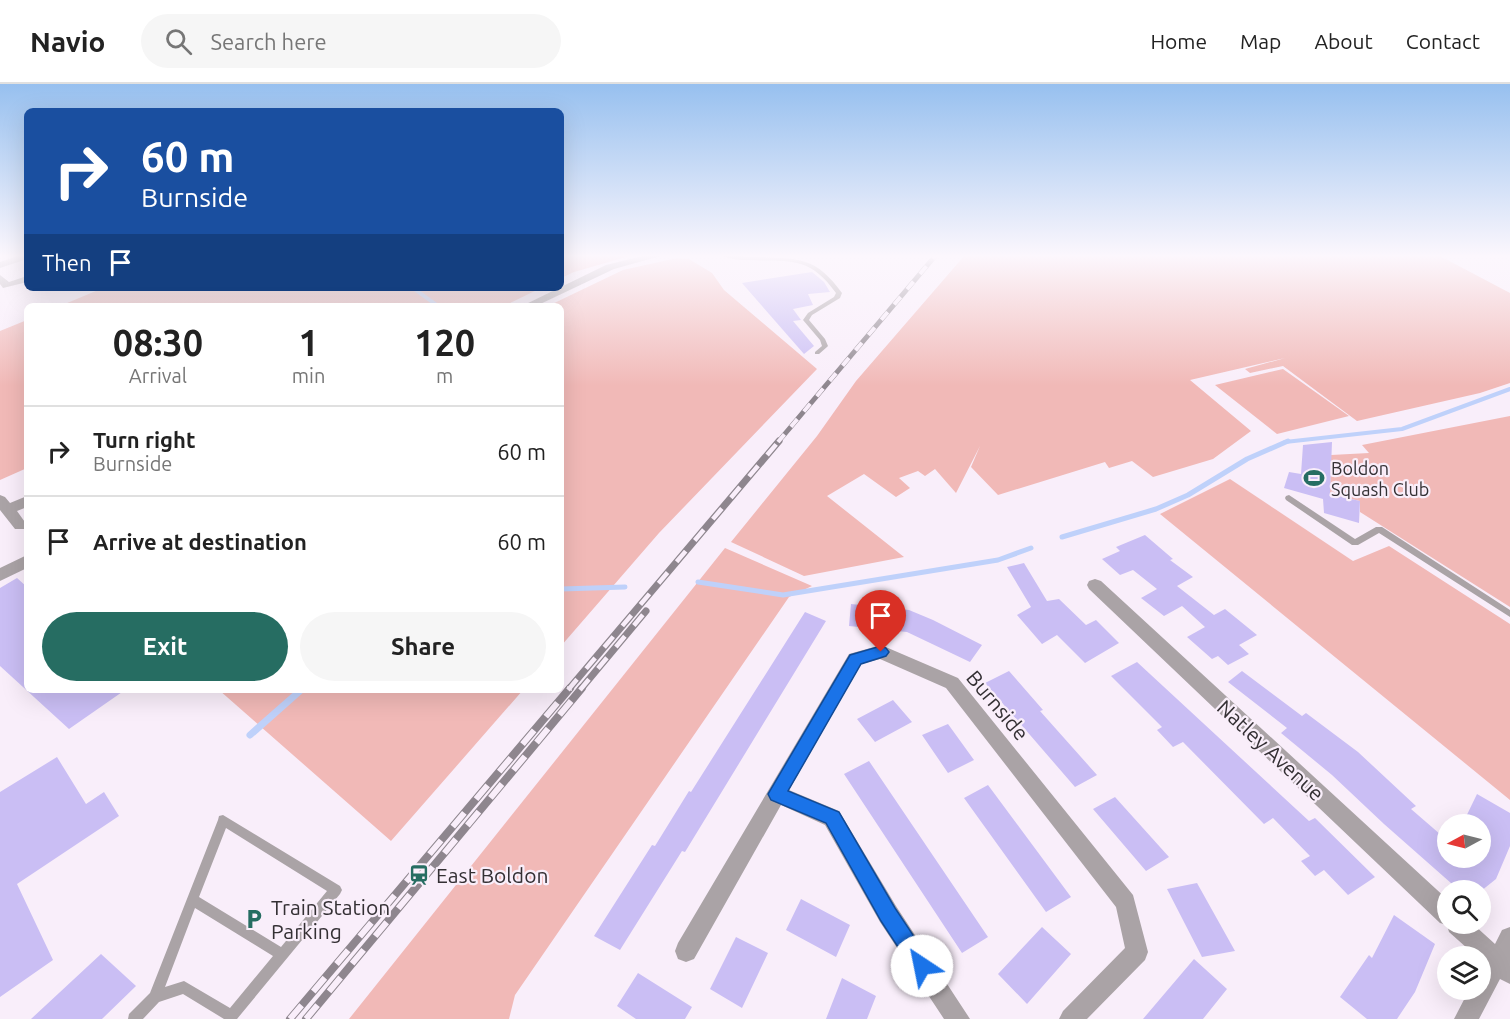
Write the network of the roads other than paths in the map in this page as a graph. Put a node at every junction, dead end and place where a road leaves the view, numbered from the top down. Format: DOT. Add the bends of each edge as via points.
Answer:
graph roads {
  1 [pos="833,299"];
  2 [pos="817,353"];
  3 [pos="1289,498"];
  4 [pos="24,502"];
  5 [pos="4,505"];
  6 [pos="20,525"];
  7 [pos="24,563"];
  8 [pos="0,575"];
  9 [pos="1095,585"];
  10 [pos="1510,614"];
  11 [pos="777,794"];
  12 [pos="192,899"];
  13 [pos="1437,905"];
  14 [pos="1468,934"];
  15 [pos="1510,938"];
  16 [pos="686,951"];
  17 [pos="282,954"];
  18 [pos="1504,967"];
  19 [pos="155,997"];
  20 [pos="956,1018"];
  21 [pos="134,1019"];
  22 [pos="1071,1019"];
  23 [pos="1466,1019"];
  1 -- 2 [label="lane" via="806,320 823,340 825,346"];
  3 -- 10 [label="lane" via="1355,543 1379,529"];
  4 -- 5 [label="street"];
  5 -- 6 [label="street"];
  7 -- 8 [label="street"];
  9 -- 13 [label="street, Natley Avenue"];
  11 -- 16 [label="street, Burnside"];
  11 -- 20 [label="street" via="832,818"];
  11 -- 22 [label="street, Burnside" via="855,659 881,652 952,683 1126,902 1137,952"];
  12 -- 17 [label="lane"];
  12 -- 17 [label="lane" via="223,820 336,890"];
  12 -- 19 [label="lane"];
  14 -- 18 [label="street"];
  15 -- 18 [label="street"];
  17 -- 19 [label="lane" via="231,1016 184,987"];
  18 -- 23 [label="street"];
  19 -- 21 [label="lane"];
}
